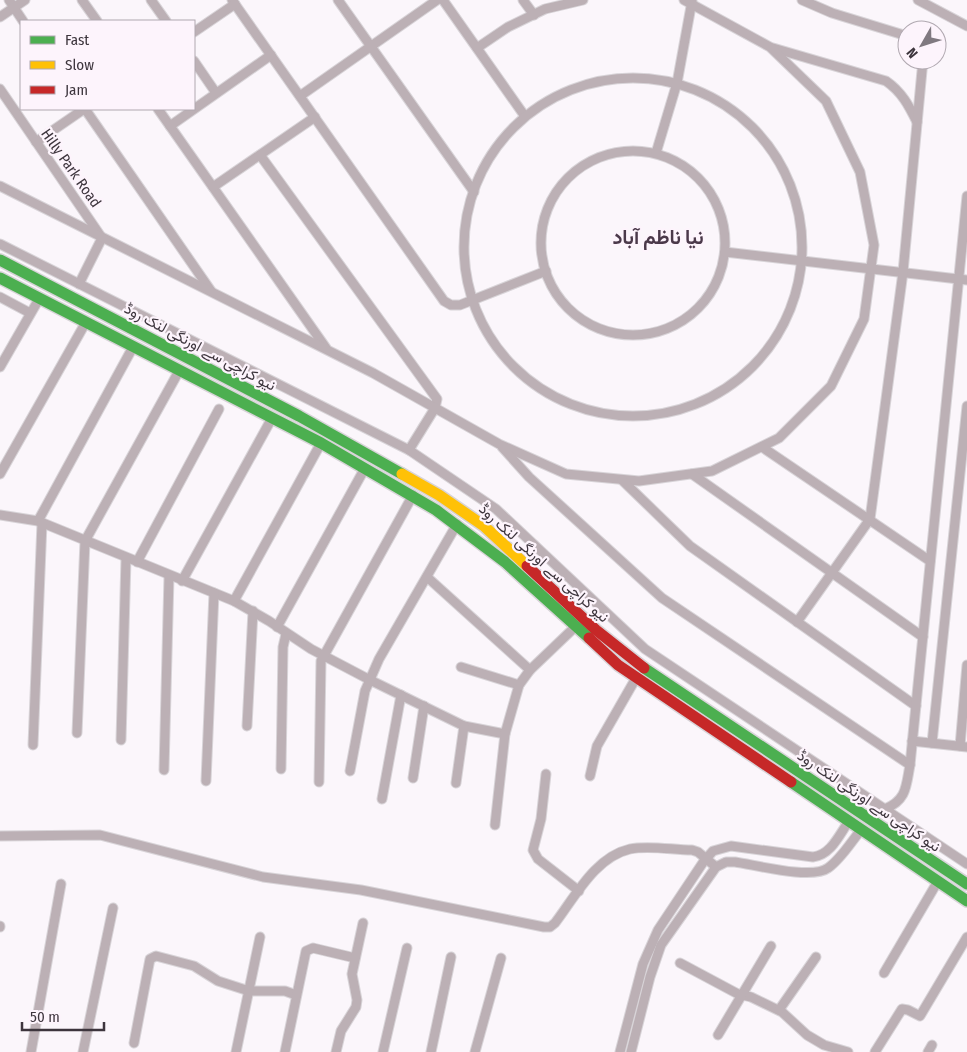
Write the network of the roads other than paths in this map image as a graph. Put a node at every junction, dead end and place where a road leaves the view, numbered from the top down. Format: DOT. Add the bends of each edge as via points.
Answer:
graph roads {
  1 [pos="25,0"];
  2 [pos="82,0"];
  3 [pos="151,0"];
  4 [pos="338,0"];
  5 [pos="437,0"];
  6 [pos="443,0"];
  7 [pos="523,0"];
  8 [pos="583,0"];
  9 [pos="802,0"];
  10 [pos="918,0"];
  11 [pos="234,2"];
  12 [pos="689,2"];
  13 [pos="11,4"];
  14 [pos="534,15"];
  15 [pos="0,18"];
  16 [pos="23,20"];
  17 [pos="96,20"];
  18 [pos="165,20"];
  19 [pos="967,26"];
  20 [pos="195,31"];
  21 [pos="897,33"];
  22 [pos="371,46"];
  23 [pos="770,47"];
  24 [pos="477,48"];
  25 [pos="271,55"];
  26 [pos="195,62"];
  27 [pos="922,70"];
  28 [pos="677,83"];
  29 [pos="0,89"];
  30 [pos="216,93"];
  31 [pos="300,96"];
  32 [pos="195,108"];
  33 [pos="83,110"];
  34 [pos="85,110"];
  35 [pos="159,110"];
  36 [pos="192,110"];
  37 [pos="524,115"];
  38 [pos="315,117"];
  39 [pos="918,122"];
  40 [pos="170,126"];
  41 [pos="36,142"];
  42 [pos="656,153"];
  43 [pos="260,155"];
  44 [pos="0,186"];
  45 [pos="213,187"];
  46 [pos="474,192"];
  47 [pos="967,196"];
  48 [pos="102,238"];
  49 [pos="0,244"];
  50 [pos="724,252"];
  51 [pos="0,260"];
  52 [pos="802,262"];
  53 [pos="871,269"];
  54 [pos="546,271"];
  55 [pos="903,272"];
  56 [pos="0,278"];
  57 [pos="963,279"];
  58 [pos="79,284"];
  59 [pos="213,293"];
  60 [pos="0,297"];
  61 [pos="39,299"];
  62 [pos="473,299"];
  63 [pos="30,313"];
  64 [pos="86,322"];
  65 [pos="133,347"];
  66 [pos="327,350"];
  67 [pos="200,364"];
  68 [pos="0,367"];
  69 [pos="179,371"];
  70 [pos="193,378"];
  71 [pos="967,406"];
  72 [pos="435,408"];
  73 [pos="219,409"];
  74 [pos="272,418"];
  75 [pos="321,443"];
  76 [pos="499,444"];
  77 [pos="762,447"];
  78 [pos="409,450"];
  79 [pos="365,468"];
  80 [pos="0,474"];
  81 [pos="405,474"];
  82 [pos="692,474"];
  83 [pos="622,480"];
  84 [pos="398,486"];
  85 [pos="413,495"];
  86 [pos="0,515"];
  87 [pos="870,520"];
  88 [pos="40,522"];
  89 [pos="457,524"];
  90 [pos="85,541"];
  91 [pos="126,558"];
  92 [pos="930,560"];
  93 [pos="137,562"];
  94 [pos="832,573"];
  95 [pos="169,576"];
  96 [pos="426,578"];
  97 [pos="182,581"];
  98 [pos="214,593"];
  99 [pos="234,601"];
  100 [pos="252,612"];
  101 [pos="797,622"];
  102 [pos="277,627"];
  103 [pos="575,627"];
  104 [pos="286,634"];
  105 [pos="923,637"];
  106 [pos="323,655"];
  107 [pos="967,665"];
  108 [pos="461,667"];
  109 [pos="530,670"];
  110 [pos="636,678"];
  111 [pos="370,680"];
  112 [pos="519,685"];
  113 [pos="401,696"];
  114 [pos="424,706"];
  115 [pos="916,706"];
  116 [pos="247,726"];
  117 [pos="464,726"];
  118 [pos="77,733"];
  119 [pos="504,734"];
  120 [pos="122,740"];
  121 [pos="912,741"];
  122 [pos="932,743"];
  123 [pos="33,745"];
  124 [pos="963,746"];
  125 [pos="910,765"];
  126 [pos="281,768"];
  127 [pos="164,770"];
  128 [pos="350,771"];
  129 [pos="546,774"];
  130 [pos="590,776"];
  131 [pos="413,778"];
  132 [pos="206,781"];
  133 [pos="319,782"];
  134 [pos="456,783"];
  135 [pos="382,799"];
  136 [pos="885,809"];
  137 [pos="849,821"];
  138 [pos="495,825"];
  139 [pos="861,830"];
  140 [pos="0,836"];
  141 [pos="706,858"];
  142 [pos="933,861"];
  143 [pos="967,864"];
  144 [pos="716,867"];
  145 [pos="926,873"];
  146 [pos="938,881"];
  147 [pos="61,884"];
  148 [pos="967,884"];
  149 [pos="579,891"];
  150 [pos="967,901"];
  151 [pos="113,908"];
  152 [pos="363,923"];
  153 [pos="260,937"];
  154 [pos="967,937"];
  155 [pos="771,946"];
  156 [pos="408,948"];
  157 [pos="451,957"];
  158 [pos="816,957"];
  159 [pos="355,958"];
  160 [pos="501,958"];
  161 [pos="680,963"];
  162 [pos="884,973"];
  163 [pos="249,991"];
  164 [pos="741,994"];
  165 [pos="296,995"];
  166 [pos="779,1010"];
  167 [pos="718,1035"];
  168 [pos="134,1043"];
  169 [pos="30,1052"];
  170 [pos="83,1052"];
  171 [pos="236,1052"];
  172 [pos="286,1052"];
  173 [pos="336,1052"];
  174 [pos="384,1052"];
  175 [pos="431,1052"];
  176 [pos="475,1052"];
  177 [pos="620,1052"];
  178 [pos="631,1052"];
  179 [pos="848,1052"];
  180 [pos="875,1052"];
  1 -- 13 [label="street"];
  2 -- 17 [label="street"];
  3 -- 18 [label="street"];
  4 -- 22 [label="street"];
  5 -- 22 [label="street"];
  6 -- 24 [label="street"];
  7 -- 14 [label="street"];
  8 -- 14 [label="street" via="545,9"];
  9 -- 21 [label="street"];
  10 -- 19 [label="street"];
  11 -- 20 [label="street"];
  11 -- 25 [label="street"];
  12 -- 23 [label="street"];
  12 -- 28 [label="street"];
  13 -- 15 [label="street"];
  13 -- 16 [label="street"];
  14 -- 24 [label="street" via="508,27"];
  22 -- 31 [label="street"];
  22 -- 46 [label="street"];
  23 -- 39 [label="street" via="886,81 906,100"];
  23 -- 53 [label="street" via="826,101 860,172 874,245"];
  24 -- 37 [label="street"];
  25 -- 30 [label="street"];
  25 -- 31 [label="street"];
  26 -- 30 [label="street"];
  27 -- 39 [label="street"];
  28 -- 37 [label="street" via="630,77 574,87"];
  28 -- 42 [label="street"];
  28 -- 52 [label="street" via="736,112 773,152 797,202"];
  29 -- 41 [label="street, Hilly Park Road"];
  30 -- 32 [label="street"];
  31 -- 38 [label="street"];
  33 -- 41 [label="street"];
  34 -- 59 [label="street"];
  35 -- 40 [label="street"];
  36 -- 40 [label="street"];
  37 -- 46 [label="street" via="487,159"];
  38 -- 43 [label="street"];
  38 -- 62 [label="street" via="444,301 460,305"];
  39 -- 55 [label="street"];
  40 -- 45 [label="street"];
  41 -- 48 [label="street, Hilly Park Road"];
  42 -- 50 [label="street" via="683,166 706,186 720,213 726,243"];
  42 -- 54 [label="street" via="626,151 604,156 571,174 552,198 542,226 541,257"];
  43 -- 45 [label="street"];
  43 -- 72 [label="street" via="433,392 437,399"];
  44 -- 48 [label="street"];
  45 -- 66 [label="street"];
  46 -- 62 [label="street" via="466,212 464,269"];
  47 -- 57 [label="street"];
  48 -- 58 [label="street"];
  48 -- 59 [label="street"];
  49 -- 58 [label="street"];
  50 -- 52 [label="street"];
  50 -- 54 [label="street" via="721,273 707,301 684,322 656,334 625,336 595,328 569,311 551,286"];
  51 -- 67 [label="street, نیو کراچی سے اورنگی لنک روڈ"];
  52 -- 53 [label="street"];
  52 -- 62 [label="street" via="792,310 764,357 722,393 671,414 616,417 563,403 516,370 481,324"];
  53 -- 55 [label="street"];
  53 -- 77 [label="street" via="864,319 831,386 779,438"];
  54 -- 62 [label="street"];
  55 -- 57 [label="street"];
  55 -- 87 [label="street"];
  56 -- 61 [label="street, نیو کراچی سے اورنگی لنک روڈ"];
  57 -- 92 [label="street"];
  58 -- 78 [label="street"];
  59 -- 66 [label="street"];
  60 -- 63 [label="street"];
  61 -- 63 [label="street"];
  61 -- 64 [label="street, نیو کراچی سے اورنگی لنک روڈ"];
  63 -- 68 [label="street"];
  64 -- 65 [label="street, نیو کراچی سے اورنگی لنک روڈ"];
  64 -- 80 [label="street"];
  65 -- 69 [label="street, نیو کراچی سے اورنگی لنک روڈ"];
  65 -- 88 [label="street"];
  66 -- 72 [label="street"];
  67 -- 70 [label="street"];
  67 -- 81 [label="street, نیو کراچی سے اورنگی لنک روڈ"];
  69 -- 70 [label="street, نیو کراچی سے اورنگی لنک روڈ"];
  69 -- 90 [label="street"];
  70 -- 74 [label="street, نیو کراچی سے اورنگی لنک روڈ"];
  71 -- 122 [label="street"];
  72 -- 76 [label="street"];
  72 -- 78 [label="street"];
  73 -- 93 [label="street"];
  74 -- 75 [label="street, نیو کراچی سے اورنگی لنک روڈ"];
  74 -- 97 [label="street"];
  75 -- 79 [label="street, نیو کراچی سے اورنگی لنک روڈ"];
  75 -- 99 [label="street"];
  76 -- 83 [label="street" via="566,474"];
  76 -- 125 [label="street" via="528,477 662,598"];
  77 -- 82 [label="street" via="712,471"];
  77 -- 87 [label="street"];
  78 -- 136 [label="street" via="496,509 645,649"];
  79 -- 84 [label="street, نیو کراچی سے اورنگی لنک روڈ"];
  79 -- 102 [label="street"];
  81 -- 84 [label="street"];
  81 -- 142 [label="street, نیو کراچی سے اورنگی لنک روڈ" via="484,526 596,630 645,669"];
  82 -- 83 [label="street" via="639,482"];
  82 -- 94 [label="street"];
  83 -- 101 [label="street" via="690,546"];
  84 -- 85 [label="street, نیو کراچی سے اورنگی لنک روڈ"];
  85 -- 89 [label="street, نیو کراچی سے اورنگی لنک روڈ"];
  85 -- 106 [label="street"];
  86 -- 88 [label="street"];
  87 -- 92 [label="street"];
  87 -- 94 [label="street"];
  88 -- 90 [label="street"];
  88 -- 123 [label="street"];
  89 -- 96 [label="street"];
  89 -- 103 [label="street, نیو کراچی سے اورنگی لنک روڈ" via="505,562"];
  90 -- 91 [label="street"];
  90 -- 118 [label="street"];
  91 -- 93 [label="street"];
  91 -- 120 [label="street"];
  92 -- 105 [label="street"];
  93 -- 95 [label="street"];
  94 -- 101 [label="street"];
  94 -- 105 [label="street"];
  95 -- 97 [label="street"];
  95 -- 127 [label="street"];
  96 -- 109 [label="street"];
  96 -- 111 [label="street"];
  97 -- 98 [label="street"];
  98 -- 99 [label="street"];
  98 -- 132 [label="street"];
  99 -- 100 [label="street"];
  100 -- 102 [label="street"];
  100 -- 116 [label="street"];
  101 -- 115 [label="street"];
  102 -- 104 [label="street"];
  103 -- 109 [label="street"];
  103 -- 110 [label="street, نیو کراچی سے اورنگی لنک روڈ"];
  104 -- 106 [label="street"];
  104 -- 126 [label="street" via="283,647"];
  105 -- 115 [label="street"];
  106 -- 111 [label="street"];
  106 -- 133 [label="street"];
  107 -- 124 [label="street"];
  108 -- 112 [label="street"];
  109 -- 112 [label="street"];
  110 -- 130 [label="street" via="597,746"];
  110 -- 137 [label="street, نیو کراچی سے اورنگی لنک روڈ"];
  111 -- 113 [label="street"];
  111 -- 128 [label="street" via="360,706"];
  112 -- 119 [label="street"];
  113 -- 114 [label="street"];
  113 -- 135 [label="street"];
  114 -- 117 [label="street"];
  114 -- 131 [label="street"];
  115 -- 121 [label="street"];
  117 -- 119 [label="street"];
  117 -- 134 [label="street"];
  119 -- 138 [label="street"];
  121 -- 122 [label="street"];
  121 -- 125 [label="street"];
  122 -- 124 [label="street"];
  125 -- 136 [label="street" via="904,794 896,805"];
  129 -- 149 [label="street" via="541,819 533,850 538,859"];
  136 -- 143 [label="street"];
  137 -- 139 [label="street, نیو کراچی سے اورنگی لنک روڈ"];
  137 -- 141 [label="street" via="821,856 731,846 720,848"];
  139 -- 144 [label="street" via="829,868 821,872 735,862"];
  139 -- 145 [label="street, نیو کراچی سے اورنگی لنک روڈ"];
  140 -- 149 [label="street" via="100,835 263,877 362,890 544,927 555,923"];
  141 -- 144 [label="street"];
  141 -- 149 [label="street" via="692,850 632,849 605,862"];
  141 -- 177 [label="street" via="650,945"];
  142 -- 145 [label="street"];
  142 -- 148 [label="street, نیو کراچی سے اورنگی لنک روڈ"];
  144 -- 178 [label="street" via="661,945"];
  145 -- 146 [label="street, نیو کراچی سے اورنگی لنک روڈ"];
  146 -- 150 [label="street, نیو کراچی سے اورنگی لنک روڈ"];
  146 -- 162 [label="street"];
  147 -- 169 [label="street"];
  151 -- 170 [label="street"];
  152 -- 159 [label="street"];
  153 -- 163 [label="street"];
  154 -- 180 [label="street" via="920,1016 902,1010"];
  155 -- 164 [label="street"];
  156 -- 174 [label="street"];
  157 -- 175 [label="street"];
  158 -- 166 [label="street"];
  159 -- 165 [label="street" via="314,948 306,951"];
  159 -- 173 [label="street" via="352,974 356,1007 341,1031"];
  160 -- 176 [label="street"];
  161 -- 164 [label="street"];
  163 -- 165 [label="street" via="285,991"];
  163 -- 168 [label="street" via="218,982 194,966 156,956 150,960"];
  163 -- 171 [label="street"];
  164 -- 166 [label="street"];
  164 -- 167 [label="street"];
  165 -- 172 [label="street"];
  166 -- 179 [label="street" via="807,1035 824,1045"];
}
